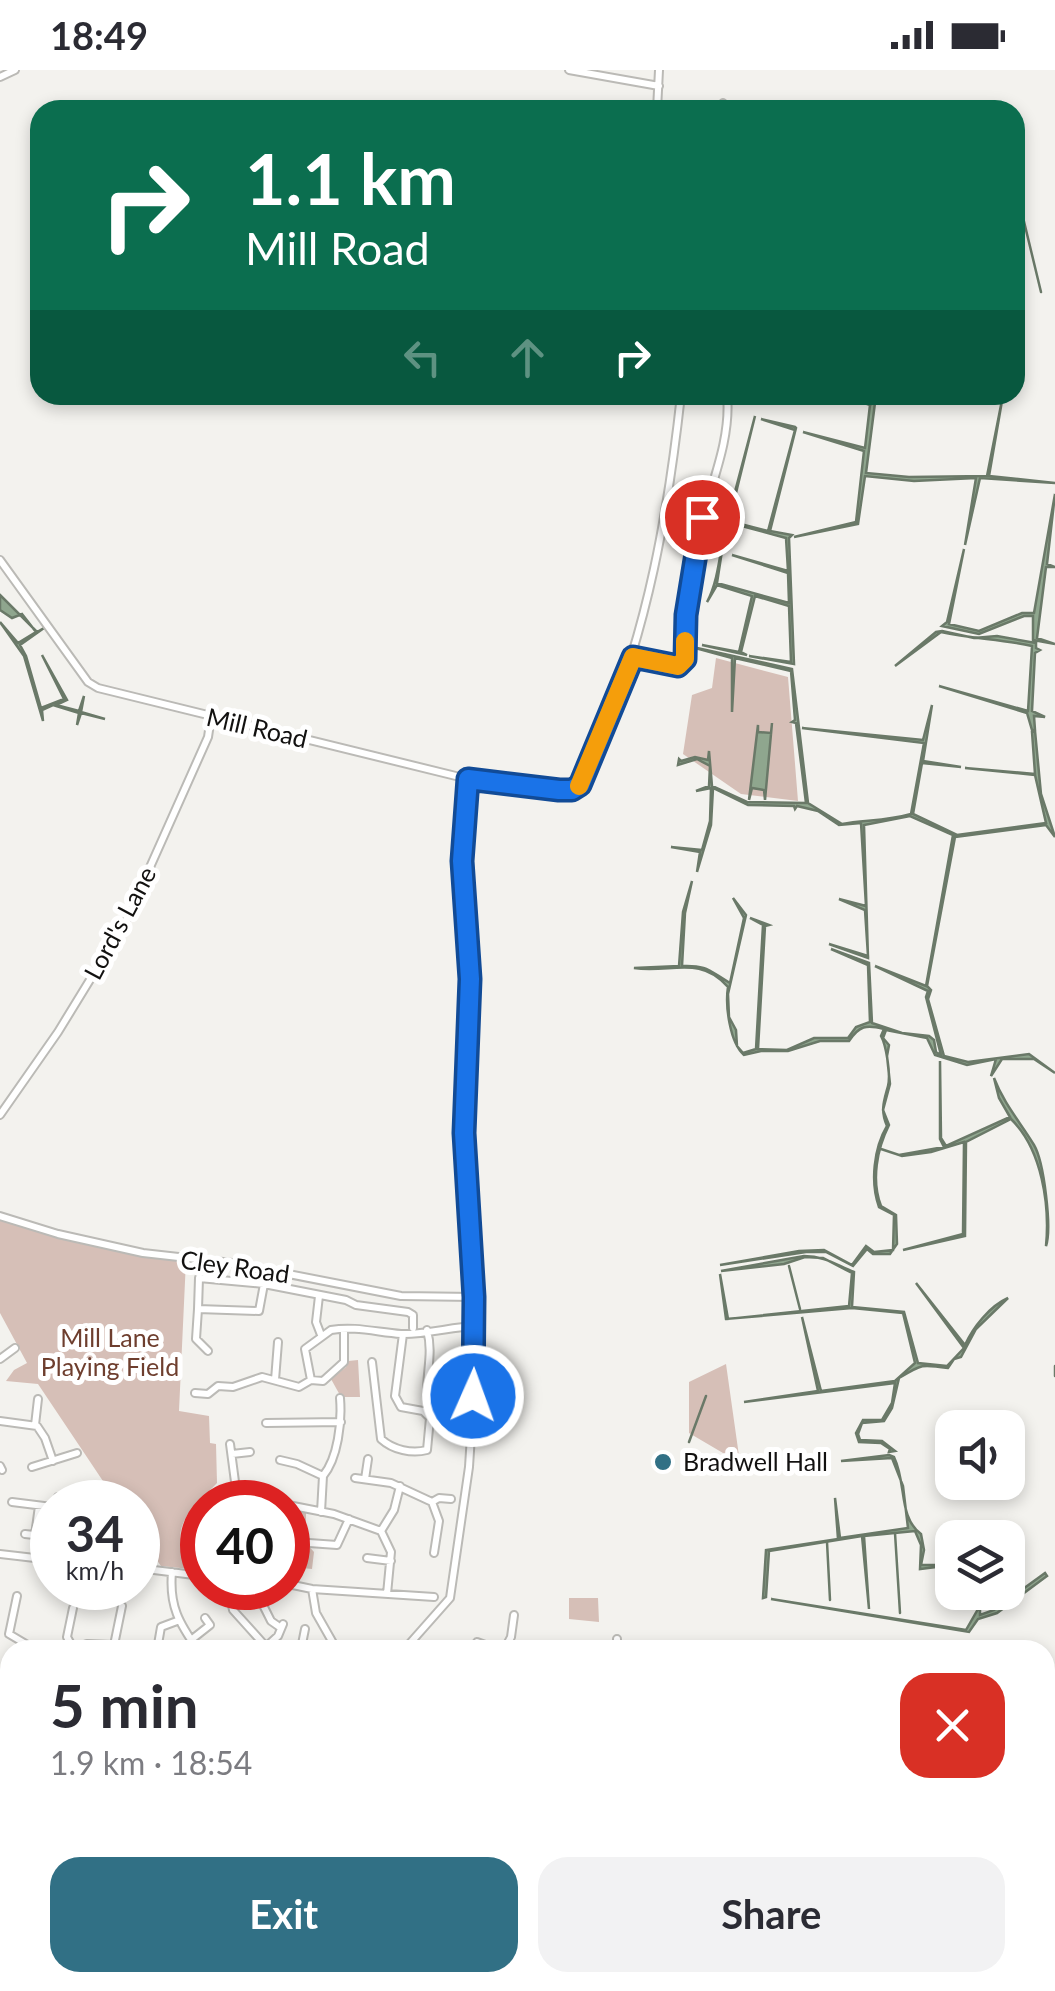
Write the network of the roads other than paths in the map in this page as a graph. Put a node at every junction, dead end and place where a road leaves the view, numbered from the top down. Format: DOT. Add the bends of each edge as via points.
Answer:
graph roads {
  1 [pos="15,70"];
  2 [pos="569,70"];
  3 [pos="659,70"];
  4 [pos="0,77"];
  5 [pos="658,86"];
  6 [pos="657,100"];
  7 [pos="680,405"];
  8 [pos="727,405"];
  9 [pos="0,560"];
  10 [pos="633,657"];
  11 [pos="211,717"];
  12 [pos="468,779"];
  13 [pos="0,1116"];
  14 [pos="0,1216"];
  15 [pos="264,1284"];
  16 [pos="319,1296"];
  17 [pos="474,1297"];
  18 [pos="198,1308"];
  19 [pos="474,1326"];
  20 [pos="413,1328"];
  21 [pos="427,1330"];
  22 [pos="344,1331"];
  23 [pos="403,1334"];
  24 [pos="321,1335"];
  25 [pos="278,1342"];
  26 [pos="15,1348"];
  27 [pos="208,1350"];
  28 [pos="1,1356"];
  29 [pos="372,1362"];
  30 [pos="275,1380"];
  31 [pos="311,1380"];
  32 [pos="427,1392"];
  33 [pos="199,1397"];
  34 [pos="340,1398"];
  35 [pos="38,1399"];
  36 [pos="0,1421"];
  37 [pos="341,1422"];
  38 [pos="266,1424"];
  39 [pos="35,1425"];
  40 [pos="230,1444"];
  41 [pos="250,1452"];
  42 [pos="77,1453"];
  43 [pos="232,1454"];
  44 [pos="368,1459"];
  45 [pos="280,1460"];
  46 [pos="53,1461"];
  47 [pos="35,1469"];
  48 [pos="323,1476"];
  49 [pos="354,1478"];
  50 [pos="366,1479"];
  51 [pos="235,1480"];
  52 [pos="400,1486"];
  53 [pos="451,1499"];
  54 [pos="432,1502"];
  55 [pos="13,1503"];
  56 [pos="30,1505"];
  57 [pos="310,1509"];
  58 [pos="321,1512"];
  59 [pos="348,1519"];
  60 [pos="381,1531"];
  61 [pos="25,1534"];
  62 [pos="30,1534"];
  63 [pos="310,1543"];
  64 [pos="434,1553"];
  65 [pos="0,1554"];
  66 [pos="30,1557"];
  67 [pos="367,1558"];
  68 [pos="391,1560"];
  69 [pos="160,1571"];
  70 [pos="172,1572"];
  71 [pos="180,1573"];
  72 [pos="312,1589"];
  73 [pos="387,1594"];
  74 [pos="17,1596"];
  75 [pos="431,1599"];
  76 [pos="73,1610"];
  77 [pos="121,1610"];
  78 [pos="233,1610"];
  79 [pos="266,1610"];
  80 [pos="514,1615"];
  81 [pos="205,1618"];
  82 [pos="177,1620"];
  83 [pos="305,1629"];
  84 [pos="19,1640"];
  85 [pos="68,1640"];
  86 [pos="115,1640"];
  87 [pos="159,1640"];
  88 [pos="191,1640"];
  89 [pos="261,1640"];
  90 [pos="273,1640"];
  91 [pos="303,1640"];
  92 [pos="331,1640"];
  93 [pos="413,1640"];
  94 [pos="509,1640"];
  1 -- 4 [label="street"];
  2 -- 5 [label="street"];
  3 -- 5 [label="street"];
  5 -- 6 [label="street"];
  7 -- 10 [label="street" via="671,486"];
  8 -- 10 [label="street" via="697,540 685,659 678,666"];
  9 -- 11 [label="street, Mill Road" via="88,682"];
  10 -- 12 [label="street, Mill Road" via="576,788"];
  11 -- 12 [label="street, Mill Road"];
  11 -- 13 [label="street, Lord's Lane" via="144,884"];
  12 -- 17 [label="street" via="462,861 470,979 464,1133"];
  14 -- 17 [label="street, Cley Road" via="152,1255 232,1263 401,1296"];
  15 -- 16 [label="street"];
  15 -- 18 [label="street" via="259,1310"];
  15 -- 18 [label="street" via="199,1278"];
  16 -- 20 [label="street" via="412,1313"];
  16 -- 24 [label="street"];
  17 -- 19 [label="street"];
  18 -- 27 [label="street" via="192,1339"];
  19 -- 21 [label="street"];
  19 -- 93 [label="street" via="469,1467 450,1598"];
  21 -- 23 [label="street"];
  21 -- 32 [label="street"];
  22 -- 23 [label="street" via="354,1326"];
  22 -- 24 [label="street"];
  22 -- 31 [label="street" via="344,1362 323,1380"];
  23 -- 29 [label="street" via="394,1396 401,1408 430,1418 427,1450 396,1448 381,1439"];
  24 -- 31 [label="street" via="305,1349"];
  25 -- 30 [label="street"];
  26 -- 28 [label="street"];
  30 -- 31 [label="street" via="298,1387"];
  30 -- 33 [label="street" via="218,1386"];
  34 -- 37 [label="street"];
  35 -- 39 [label="street"];
  36 -- 39 [label="street"];
  37 -- 38 [label="street"];
  37 -- 48 [label="street" via="332,1466"];
  39 -- 46 [label="street"];
  40 -- 43 [label="street"];
  41 -- 43 [label="street"];
  42 -- 46 [label="street"];
  43 -- 51 [label="street"];
  44 -- 50 [label="street"];
  45 -- 48 [label="street"];
  46 -- 47 [label="street"];
  48 -- 58 [label="street"];
  49 -- 50 [label="street"];
  50 -- 52 [label="street"];
  52 -- 54 [label="street"];
  52 -- 60 [label="street"];
  53 -- 54 [label="street"];
  54 -- 64 [label="street" via="439,1521"];
  55 -- 56 [label="street"];
  57 -- 58 [label="street"];
  58 -- 59 [label="street"];
  59 -- 60 [label="street"];
  59 -- 63 [label="street" via="337,1545"];
  60 -- 68 [label="street"];
  61 -- 62 [label="street"];
  65 -- 66 [label="street"];
  67 -- 68 [label="street"];
  68 -- 73 [label="street"];
  69 -- 70 [label="street"];
  70 -- 71 [label="street"];
  70 -- 82 [label="street"];
  72 -- 73 [label="street"];
  72 -- 92 [label="street"];
  73 -- 75 [label="street"];
  74 -- 84 [label="street" via="9,1634"];
  76 -- 85 [label="street"];
  77 -- 86 [label="street"];
  78 -- 89 [label="street"];
  79 -- 90 [label="street" via="282,1626"];
  80 -- 94 [label="street"];
  81 -- 88 [label="street" via="210,1626"];
  82 -- 87 [label="street" via="161,1627"];
  82 -- 88 [label="street"];
  83 -- 91 [label="street"];
}
